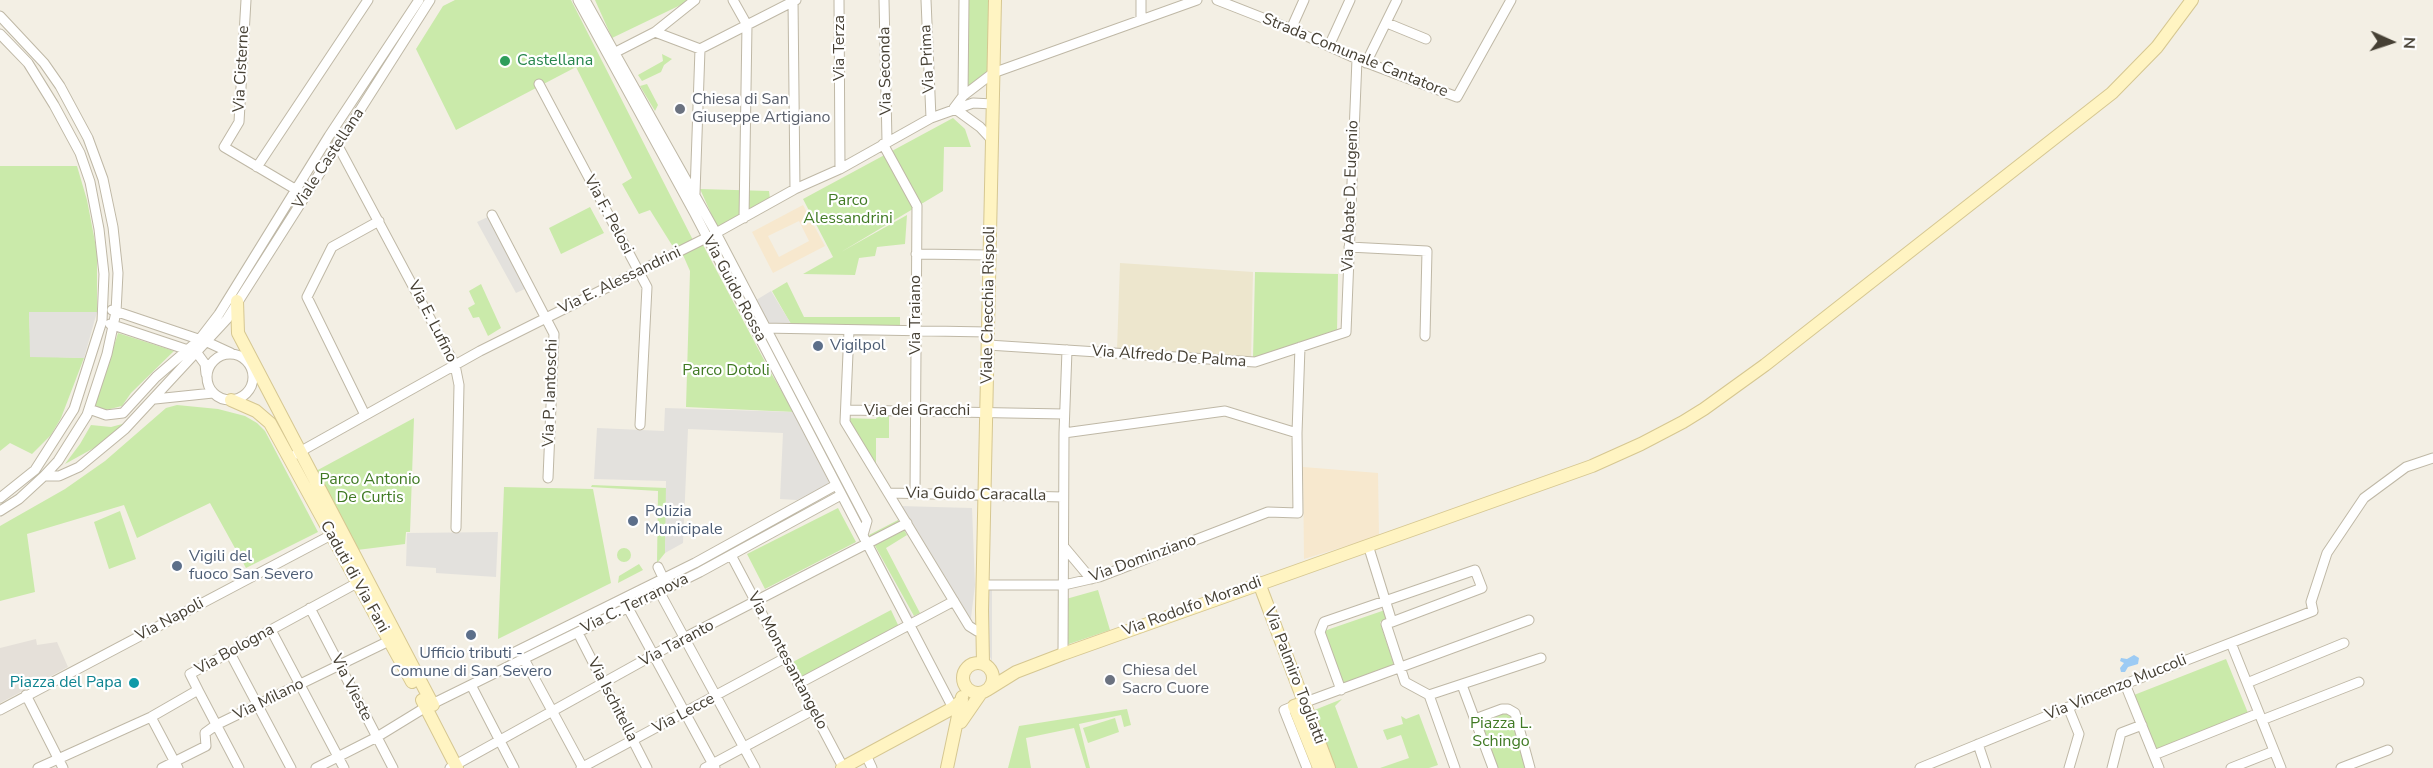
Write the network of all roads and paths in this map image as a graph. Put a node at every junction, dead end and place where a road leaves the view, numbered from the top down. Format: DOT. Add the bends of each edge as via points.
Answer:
graph roads {
  1 [pos="246,0"];
  2 [pos="368,0"];
  3 [pos="419,0"];
  4 [pos="430,0"];
  5 [pos="578,0"];
  6 [pos="585,0"];
  7 [pos="695,0"];
  8 [pos="733,0"];
  9 [pos="794,0"];
  10 [pos="839,0"];
  11 [pos="884,0"];
  12 [pos="926,0"];
  13 [pos="964,0"];
  14 [pos="995,0"];
  15 [pos="1141,0"];
  16 [pos="1197,0"];
  17 [pos="1217,0"];
  18 [pos="1304,0"];
  19 [pos="1350,0"];
  20 [pos="1397,0"];
  21 [pos="1511,0"];
  22 [pos="2192,0"];
  23 [pos="0,16"];
  24 [pos="1141,20"];
  25 [pos="1387,23"];
  26 [pos="747,25"];
  27 [pos="1291,29"];
  28 [pos="655,32"];
  29 [pos="0,34"];
  30 [pos="1426,39"];
  31 [pos="1329,46"];
  32 [pos="700,49"];
  33 [pos="611,55"];
  34 [pos="1361,61"];
  35 [pos="993,73"];
  36 [pos="539,84"];
  37 [pos="963,96"];
  38 [pos="993,105"];
  39 [pos="954,108"];
  40 [pos="931,117"];
  41 [pos="329,136"];
  42 [pos="992,140"];
  43 [pos="885,143"];
  44 [pos="339,145"];
  45 [pos="257,168"];
  46 [pos="840,169"];
  47 [pos="795,189"];
  48 [pos="295,190"];
  49 [pos="694,193"];
  50 [pos="305,195"];
  51 [pos="694,212"];
  52 [pos="492,215"];
  53 [pos="744,218"];
  54 [pos="379,221"];
  55 [pos="716,233"];
  56 [pos="707,238"];
  57 [pos="1349,247"];
  58 [pos="916,254"];
  59 [pos="990,255"];
  60 [pos="639,272"];
  61 [pos="237,302"];
  62 [pos="104,308"];
  63 [pos="116,312"];
  64 [pos="547,318"];
  65 [pos="102,321"];
  66 [pos="113,325"];
  67 [pos="754,328"];
  68 [pos="766,328"];
  69 [pos="849,330"];
  70 [pos="916,331"];
  71 [pos="988,332"];
  72 [pos="1346,332"];
  73 [pos="1425,336"];
  74 [pos="203,341"];
  75 [pos="988,345"];
  76 [pos="1300,347"];
  77 [pos="188,349"];
  78 [pos="1067,350"];
  79 [pos="197,353"];
  80 [pos="233,353"];
  81 [pos="250,365"];
  82 [pos="455,365"];
  83 [pos="207,381"];
  84 [pos="266,389"];
  85 [pos="213,393"];
  86 [pos="155,399"];
  87 [pos="231,400"];
  88 [pos="89,409"];
  89 [pos="847,410"];
  90 [pos="987,411"];
  91 [pos="916,412"];
  92 [pos="1064,414"];
  93 [pos="365,415"];
  94 [pos="640,425"];
  95 [pos="1297,433"];
  96 [pos="1064,434"];
  97 [pos="294,455"];
  98 [pos="2433,458"];
  99 [pos="44,476"];
  100 [pos="548,478"];
  101 [pos="836,485"];
  102 [pos="889,493"];
  103 [pos="915,494"];
  104 [pos="841,495"];
  105 [pos="985,496"];
  106 [pos="1063,497"];
  107 [pos="0,498"];
  108 [pos="0,512"];
  109 [pos="907,523"];
  110 [pos="456,528"];
  111 [pos="335,532"];
  112 [pos="865,540"];
  113 [pos="1368,545"];
  114 [pos="1065,548"];
  115 [pos="731,555"];
  116 [pos="658,567"];
  117 [pos="663,579"];
  118 [pos="1091,579"];
  119 [pos="357,583"];
  120 [pos="1259,583"];
  121 [pos="984,585"];
  122 [pos="1064,585"];
  123 [pos="664,591"];
  124 [pos="954,601"];
  125 [pos="1385,602"];
  126 [pos="756,603"];
  127 [pos="310,608"];
  128 [pos="628,608"];
  129 [pos="982,610"];
  130 [pos="1529,620"];
  131 [pos="1392,622"];
  132 [pos="909,624"];
  133 [pos="271,630"];
  134 [pos="977,631"];
  135 [pos="578,633"];
  136 [pos="684,638"];
  137 [pos="389,641"];
  138 [pos="2231,643"];
  139 [pos="2344,643"];
  140 [pos="230,653"];
  141 [pos="1063,654"];
  142 [pos="509,655"];
  143 [pos="654,656"];
  144 [pos="785,658"];
  145 [pos="1541,658"];
  146 [pos="524,659"];
  147 [pos="340,665"];
  148 [pos="969,665"];
  149 [pos="987,668"];
  150 [pos="1400,668"];
  151 [pos="1016,672"];
  152 [pos="2359,682"];
  153 [pos="604,683"];
  154 [pos="2247,683"];
  155 [pos="798,684"];
  156 [pos="2125,684"];
  157 [pos="301,685"];
  158 [pos="471,685"];
  159 [pos="1462,685"];
  160 [pos="198,690"];
  161 [pos="1341,690"];
  162 [pos="984,691"];
  163 [pos="26,695"];
  164 [pos="716,696"];
  165 [pos="1429,696"];
  166 [pos="960,699"];
  167 [pos="258,705"];
  168 [pos="1299,705"];
  169 [pos="430,706"];
  170 [pos="2068,707"];
  171 [pos="0,710"];
  172 [pos="813,710"];
  173 [pos="552,711"];
  174 [pos="685,712"];
  175 [pos="151,717"];
  176 [pos="2261,717"];
  177 [pos="1475,720"];
  178 [pos="216,725"];
  179 [pos="2142,725"];
  180 [pos="957,728"];
  181 [pos="377,737"];
  182 [pos="499,740"];
  183 [pos="633,741"];
  184 [pos="1978,744"];
  185 [pos="744,747"];
  186 [pos="2388,750"];
  187 [pos="2274,751"];
  188 [pos="866,755"];
  189 [pos="2154,755"];
  190 [pos="338,756"];
  191 [pos="57,757"];
  192 [pos="176,765"];
  193 [pos="711,766"];
  194 [pos="454,767"];
  195 [pos="38,768"];
  196 [pos="63,768"];
  197 [pos="162,768"];
  198 [pos="238,768"];
  199 [pos="291,768"];
  200 [pos="316,768"];
  201 [pos="344,768"];
  202 [pos="393,768"];
  203 [pos="514,768"];
  204 [pos="582,768"];
  205 [pos="647,768"];
  206 [pos="755,768"];
  207 [pos="842,768"];
  208 [pos="872,768"];
  209 [pos="947,768"];
  210 [pos="1307,768"];
  211 [pos="1319,768"];
  212 [pos="1329,768"];
  213 [pos="1455,768"];
  214 [pos="1493,768"];
  215 [pos="1530,768"];
  216 [pos="1920,768"];
  217 [pos="1986,768"];
  218 [pos="2069,768"];
  219 [pos="2112,768"];
  220 [pos="2159,768"];
  221 [pos="2231,768"];
  222 [pos="2282,768"];
  223 [pos="2341,768"];
  1 -- 45 [label="street, Via Cisterne" via="239,122 224,147"];
  2 -- 45 [label="street"];
  3 -- 41 [label="street"];
  4 -- 44 [label="street, Viale Castellana"];
  5 -- 33 [label="street, Via Guido Rossa"];
  6 -- 33 [label="street"];
  7 -- 28 [label="street"];
  8 -- 26 [label="street"];
  9 -- 26 [label="street"];
  9 -- 47 [label="street"];
  10 -- 46 [label="street, Via Terza"];
  11 -- 43 [label="street, Via Seconda"];
  12 -- 40 [label="street, Via Prima"];
  13 -- 37 [label="street"];
  14 -- 35 [label="main road, Viale Checchia Rispoli"];
  15 -- 24 [label="street"];
  16 -- 24 [label="street"];
  17 -- 27 [label="street, Strada Comunale Cantatore"];
  18 -- 27 [label="street"];
  19 -- 31 [label="street"];
  20 -- 25 [label="street"];
  21 -- 34 [label="street, Strada Comunale Cantatore" via="1457,98"];
  22 -- 113 [label="main road, Via Rodolfo Morandi" via="2157,47 2112,93 1704,409 1652,439 1592,466"];
  23 -- 63 [label="street" via="55,78 88,138 103,179 113,227 118,273"];
  24 -- 35 [label="street"];
  25 -- 30 [label="street"];
  25 -- 34 [label="street"];
  26 -- 32 [label="street"];
  26 -- 53 [label="street"];
  27 -- 31 [label="street, Strada Comunale Cantatore"];
  28 -- 32 [label="street"];
  28 -- 33 [label="street"];
  29 -- 62 [label="street" via="28,63 80,153 99,229"];
  31 -- 34 [label="street, Strada Comunale Cantatore"];
  32 -- 49 [label="street"];
  33 -- 49 [label="street"];
  33 -- 51 [label="street, Via Guido Rossa"];
  34 -- 57 [label="street, Via Abate D. Eugenio"];
  35 -- 37 [label="street"];
  35 -- 38 [label="main road, Viale Checchia Rispoli"];
  36 -- 60 [label="street, Via F. Pelosi"];
  37 -- 39 [label="street"];
  38 -- 39 [label="street, Via E. Alessandrini"];
  38 -- 42 [label="main road, Viale Checchia Rispoli"];
  39 -- 40 [label="street, Via E. Alessandrini"];
  39 -- 42 [label="street"];
  40 -- 43 [label="street, Via E. Alessandrini"];
  41 -- 44 [label="street, Via E. Lufino"];
  41 -- 48 [label="street"];
  42 -- 59 [label="main road, Viale Checchia Rispoli"];
  43 -- 46 [label="street, Via E. Alessandrini"];
  43 -- 58 [label="street, Via Traiano" via="917,206"];
  44 -- 50 [label="street, Viale Castellana"];
  44 -- 54 [label="street, Via E. Lufino"];
  45 -- 48 [label="street, Via Cisterne"];
  46 -- 47 [label="street, Via E. Alessandrini"];
  47 -- 53 [label="street, Via E. Alessandrini"];
  48 -- 50 [label="street, Via Cisterne"];
  48 -- 74 [label="street"];
  49 -- 51 [label="street"];
  49 -- 55 [label="street"];
  50 -- 61 [label="street, Viale Castellana"];
  51 -- 56 [label="street, Via Guido Rossa"];
  52 -- 64 [label="street, Via P. Iantoschi"];
  53 -- 55 [label="street, Via E. Alessandrini"];
  54 -- 82 [label="street, Via E. Lufino"];
  54 -- 93 [label="street" via="332,247 307,297"];
  55 -- 56 [label="street, Via E. Alessandrini"];
  55 -- 68 [label="street"];
  56 -- 60 [label="street, Via E. Alessandrini"];
  56 -- 67 [label="street, Via Guido Rossa"];
  57 -- 72 [label="street, Via Abate D. Eugenio"];
  57 -- 73 [label="street" via="1427,251"];
  58 -- 59 [label="street"];
  58 -- 70 [label="street, Via Traiano"];
  59 -- 71 [label="main road, Viale Checchia Rispoli"];
  60 -- 64 [label="street, Via E. Alessandrini"];
  60 -- 94 [label="street, Via F. Pelosi" via="647,286"];
  61 -- 74 [label="street, Viale Castellana" via="227,319"];
  61 -- 84 [label="main road" via="238,333"];
  62 -- 63 [label="street"];
  62 -- 65 [label="street"];
  63 -- 66 [label="street"];
  63 -- 74 [label="street"];
  64 -- 82 [label="street, Via E. Alessandrini"];
  64 -- 100 [label="street, Via P. Iantoschi" via="554,334"];
  65 -- 66 [label="street"];
  65 -- 107 [label="street" via="74,409 35,470"];
  66 -- 77 [label="street"];
  66 -- 88 [label="street"];
  67 -- 68 [label="street"];
  67 -- 101 [label="street, Via Guido Rossa"];
  68 -- 69 [label="street"];
  68 -- 112 [label="street" via="867,521"];
  69 -- 70 [label="street"];
  69 -- 89 [label="street"];
  70 -- 71 [label="street"];
  70 -- 91 [label="street, Via Traiano"];
  71 -- 75 [label="main road, Viale Checchia Rispoli"];
  72 -- 76 [label="street, Via Alfredo De Palma"];
  74 -- 77 [label="street"];
  74 -- 79 [label="street"];
  74 -- 80 [label="street"];
  75 -- 78 [label="street, Via Alfredo De Palma"];
  75 -- 90 [label="main road, Viale Checchia Rispoli"];
  76 -- 78 [label="street, Via Alfredo De Palma" via="1255,362"];
  76 -- 95 [label="street"];
  77 -- 79 [label="street"];
  77 -- 88 [label="street" via="123,413 105,415"];
  78 -- 92 [label="street"];
  79 -- 83 [label="street" via="205,364"];
  79 -- 86 [label="street"];
  80 -- 81 [label="street"];
  80 -- 83 [label="street" via="213,360"];
  81 -- 84 [label="street"];
  81 -- 87 [label="street" via="250,388"];
  82 -- 93 [label="street, Via E. Alessandrini"];
  82 -- 110 [label="street, Via E. Lufino" via="459,385"];
  83 -- 85 [label="street"];
  84 -- 97 [label="main road"];
  85 -- 86 [label="street"];
  85 -- 87 [label="street"];
  86 -- 99 [label="street" via="79,467 59,476"];
  87 -- 97 [label="main road, Caduti di Via Fani" via="256,411 270,423"];
  88 -- 99 [label="street" via="58,461"];
  89 -- 91 [label="street, Via dei Gracchi"];
  89 -- 102 [label="street" via="844,422"];
  90 -- 91 [label="street, Via dei Gracchi"];
  90 -- 92 [label="street, Via dei Gracchi"];
  90 -- 105 [label="main road, Viale Checchia Rispoli"];
  91 -- 103 [label="street, Via Traiano"];
  92 -- 96 [label="street"];
  93 -- 97 [label="street, Via E. Alessandrini"];
  95 -- 96 [label="street" via="1225,411"];
  95 -- 118 [label="street, Via Dominziano" via="1298,513 1268,512"];
  96 -- 106 [label="street"];
  97 -- 111 [label="main road, Caduti di Via Fani"];
  98 -- 138 [label="street, Via Vincenzo Muccoli" via="2406,467 2364,498 2327,553 2311,602 2313,612"];
  99 -- 108 [label="street"];
  101 -- 104 [label="street, Via Guido Rossa"];
  101 -- 117 [label="street"];
  102 -- 103 [label="street, Via Guido Caracalla"];
  102 -- 109 [label="street"];
  103 -- 105 [label="street, Via Guido Caracalla"];
  104 -- 112 [label="street, Via Guido Rossa"];
  104 -- 115 [label="street, Via C. Terranova"];
  105 -- 106 [label="street, Via Guido Caracalla"];
  105 -- 121 [label="main road, Viale Checchia Rispoli"];
  106 -- 114 [label="street"];
  109 -- 112 [label="street, Via Taranto"];
  109 -- 124 [label="street"];
  111 -- 119 [label="main road, Caduti di Via Fani"];
  111 -- 163 [label="street, Via Napoli"];
  111 -- 169 [label="main road"];
  112 -- 126 [label="street, Via Taranto"];
  112 -- 132 [label="street, Via Guido Rossa"];
  113 -- 120 [label="main road, Via Rodolfo Morandi"];
  113 -- 125 [label="street"];
  114 -- 118 [label="street"];
  114 -- 122 [label="street"];
  115 -- 123 [label="street, Via C. Terranova"];
  115 -- 126 [label="street, Via Montesantangelo"];
  116 -- 117 [label="street"];
  117 -- 123 [label="street"];
  117 -- 142 [label="street"];
  118 -- 122 [label="street, Via Dominziano"];
  119 -- 127 [label="street, Via Bologna"];
  119 -- 137 [label="main road, Caduti di Via Fani"];
  120 -- 141 [label="main road, Via Rodolfo Morandi"];
  120 -- 168 [label="main road, Via Palmiro Togliatti"];
  121 -- 122 [label="street, Via Dominziano"];
  121 -- 129 [label="main road, Viale Checchia Rispoli"];
  122 -- 141 [label="street"];
  123 -- 128 [label="street, Via C. Terranova"];
  123 -- 136 [label="street"];
  124 -- 132 [label="street"];
  124 -- 134 [label="street" via="969,626"];
  125 -- 131 [label="street"];
  125 -- 131 [label="street" via="1475,570 1482,588"];
  125 -- 161 [label="street" via="1321,626"];
  126 -- 136 [label="street, Via Taranto"];
  126 -- 144 [label="street, Via Montesantangelo"];
  127 -- 133 [label="street, Via Bologna"];
  127 -- 147 [label="street, Via Vieste"];
  128 -- 135 [label="street, Via C. Terranova"];
  128 -- 143 [label="street"];
  129 -- 134 [label="main road, Viale Checchia Rispoli"];
  129 -- 149 [label="main road, Viale Checchia Rispoli"];
  130 -- 150 [label="street"];
  131 -- 150 [label="street" via="1386,624"];
  132 -- 155 [label="street"];
  132 -- 166 [label="street, Via Guido Rossa"];
  133 -- 140 [label="street, Via Bologna"];
  133 -- 157 [label="street"];
  134 -- 148 [label="main road, Viale Checchia Rispoli"];
  135 -- 146 [label="street, Via C. Terranova"];
  135 -- 153 [label="street, Via Ischitella"];
  136 -- 143 [label="street, Via Taranto"];
  136 -- 164 [label="street"];
  137 -- 147 [label="street, Via Milano"];
  137 -- 169 [label="main road, Caduti di Via Fani"];
  138 -- 154 [label="street"];
  138 -- 156 [label="street, Via Vincenzo Muccoli"];
  139 -- 154 [label="street"];
  140 -- 160 [label="street, Via Bologna" via="190,674"];
  140 -- 167 [label="street"];
  141 -- 151 [label="main road, Via Rodolfo Morandi"];
  143 -- 153 [label="street, Via Taranto"];
  143 -- 174 [label="street"];
  144 -- 155 [label="street, Via Montesantangelo"];
  144 -- 164 [label="street, Via Lecce"];
  145 -- 159 [label="street"];
  146 -- 158 [label="street, Via C. Terranova"];
  146 -- 173 [label="street"];
  147 -- 157 [label="street, Via Milano"];
  147 -- 181 [label="street, Via Vieste"];
  148 -- 149 [label="main road"];
  148 -- 166 [label="main road, Viale Checchia Rispoli" via="962,678"];
  149 -- 151 [label="main road, Via Rodolfo Morandi"];
  149 -- 162 [label="main road, Viale Checchia Rispoli" via="993,682"];
  150 -- 161 [label="street"];
  150 -- 165 [label="street" via="1405,682"];
  151 -- 162 [label="main road, Via Rodolfo Morandi"];
  152 -- 176 [label="street"];
  153 -- 173 [label="street, Via Taranto"];
  153 -- 183 [label="street, Via Ischitella"];
  154 -- 176 [label="street"];
  155 -- 172 [label="street, Via Montesantangelo"];
  156 -- 170 [label="street, Via Vincenzo Muccoli"];
  156 -- 179 [label="street"];
  157 -- 167 [label="street, Via Milano"];
  157 -- 190 [label="street"];
  158 -- 169 [label="street, Via C. Terranova"];
  158 -- 182 [label="street"];
  159 -- 165 [label="street"];
  159 -- 177 [label="street"];
  160 -- 175 [label="street, Via Bologna"];
  160 -- 178 [label="street"];
  161 -- 168 [label="street"];
  162 -- 166 [label="main road"];
  162 -- 180 [label="main road, Viale Checchia Rispoli"];
  163 -- 171 [label="street, Via Napoli"];
  163 -- 191 [label="street"];
  164 -- 174 [label="street, Via Lecce"];
  164 -- 185 [label="street"];
  165 -- 213 [label="street"];
  166 -- 180 [label="main road, Viale Checchia Rispoli"];
  166 -- 188 [label="main road"];
  167 -- 178 [label="street, Via Milano"];
  167 -- 199 [label="street"];
  168 -- 210 [label="street" via="1284,710"];
  168 -- 211 [label="main road, Via Palmiro Togliatti"];
  168 -- 212 [label="main road, Via Palmiro Togliatti"];
  169 -- 181 [label="street, Via C. Terranova"];
  169 -- 194 [label="main road"];
  170 -- 184 [label="street, Via Vincenzo Muccoli"];
  170 -- 218 [label="street" via="2079,734"];
  172 -- 185 [label="street"];
  172 -- 207 [label="street, Via Montesantangelo"];
  173 -- 182 [label="street, Via Taranto"];
  173 -- 204 [label="street"];
  174 -- 183 [label="street, Via Lecce"];
  174 -- 193 [label="street"];
  175 -- 191 [label="street, Via Bologna"];
  175 -- 192 [label="street"];
  176 -- 187 [label="street"];
  176 -- 189 [label="street"];
  177 -- 214 [label="street"];
  177 -- 215 [label="street" via="1502,709 1515,713"];
  178 -- 192 [label="street, Via Milano" via="205,733 206,746"];
  178 -- 198 [label="street"];
  179 -- 189 [label="street"];
  179 -- 219 [label="street" via="2121,733"];
  180 -- 209 [label="main road, Viale Checchia Rispoli"];
  181 -- 190 [label="street, Via C. Terranova"];
  181 -- 202 [label="street, Via Vieste"];
  182 -- 194 [label="street, Via Taranto"];
  182 -- 203 [label="street"];
  183 -- 204 [label="street, Via Lecce"];
  183 -- 205 [label="street, Via Ischitella"];
  184 -- 216 [label="street, Via Vincenzo Muccoli"];
  184 -- 217 [label="street"];
  185 -- 193 [label="street"];
  185 -- 206 [label="street"];
  186 -- 223 [label="street"];
  187 -- 221 [label="street"];
  187 -- 222 [label="street"];
  188 -- 207 [label="main road"];
  188 -- 208 [label="street"];
  189 -- 220 [label="street"];
  190 -- 200 [label="street, Via C. Terranova"];
  190 -- 201 [label="street"];
  191 -- 195 [label="street, Via Bologna"];
  191 -- 196 [label="street"];
  192 -- 197 [label="street, Via Milano"];
}
